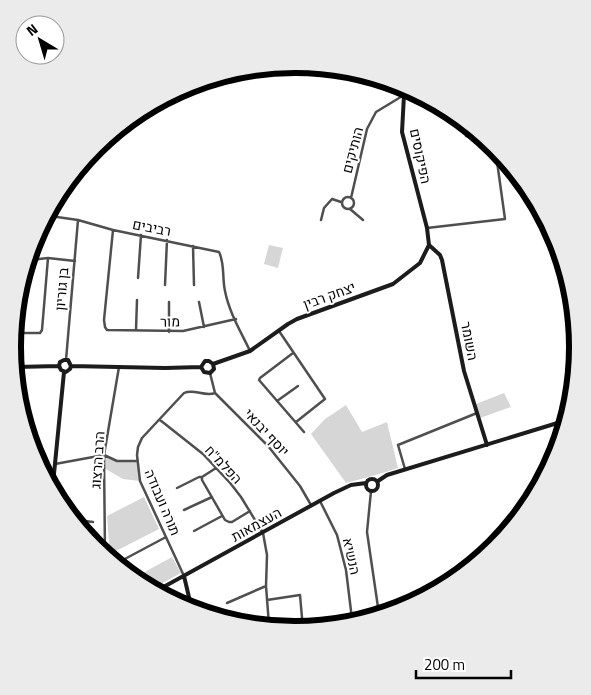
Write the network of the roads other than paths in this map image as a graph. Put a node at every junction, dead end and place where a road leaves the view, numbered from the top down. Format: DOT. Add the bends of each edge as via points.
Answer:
graph roads {
  1 [pos="404,95"];
  2 [pos="497,162"];
  3 [pos="352,198"];
  4 [pos="341,202"];
  5 [pos="350,209"];
  6 [pos="55,217"];
  7 [pos="78,220"];
  8 [pos="321,220"];
  9 [pos="362,220"];
  10 [pos="427,228"];
  11 [pos="113,230"];
  12 [pos="141,235"];
  13 [pos="167,240"];
  14 [pos="429,245"];
  15 [pos="193,246"];
  16 [pos="48,258"];
  17 [pos="36,259"];
  18 [pos="75,261"];
  19 [pos="138,278"];
  20 [pos="165,285"];
  21 [pos="194,285"];
  22 [pos="137,300"];
  23 [pos="169,302"];
  24 [pos="199,302"];
  25 [pos="236,319"];
  26 [pos="204,327"];
  27 [pos="279,330"];
  28 [pos="136,331"];
  29 [pos="169,332"];
  30 [pos="22,333"];
  31 [pos="250,351"];
  32 [pos="294,353"];
  33 [pos="66,360"];
  34 [pos="213,364"];
  35 [pos="59,366"];
  36 [pos="71,366"];
  37 [pos="22,367"];
  38 [pos="119,367"];
  39 [pos="201,367"];
  40 [pos="64,372"];
  41 [pos="210,373"];
  42 [pos="298,386"];
  43 [pos="215,393"];
  44 [pos="277,401"];
  45 [pos="477,413"];
  46 [pos="160,420"];
  47 [pos="296,422"];
  48 [pos="558,424"];
  49 [pos="304,432"];
  50 [pos="487,445"];
  51 [pos="104,455"];
  52 [pos="137,461"];
  53 [pos="55,464"];
  54 [pos="216,468"];
  55 [pos="405,469"];
  56 [pos="54,476"];
  57 [pos="202,477"];
  58 [pos="378,481"];
  59 [pos="366,483"];
  60 [pos="177,488"];
  61 [pos="371,491"];
  62 [pos="212,497"];
  63 [pos="320,501"];
  64 [pos="311,506"];
  65 [pos="184,510"];
  66 [pos="250,511"];
  67 [pos="222,516"];
  68 [pos="83,521"];
  69 [pos="93,522"];
  70 [pos="194,530"];
  71 [pos="263,533"];
  72 [pos="167,537"];
  73 [pos="105,544"];
  74 [pos="123,560"];
  75 [pos="184,576"];
  76 [pos="266,586"];
  77 [pos="163,587"];
  78 [pos="190,600"];
  79 [pos="267,600"];
  80 [pos="227,602"];
  81 [pos="378,609"];
  82 [pos="352,615"];
  83 [pos="269,620"];
  84 [pos="302,622"];
  1 -- 3 [label="street, הותיקים" via="376,112 367,128"];
  1 -- 10 [label="street, הפיקוסים" via="402,132"];
  2 -- 10 [label="street" via="505,219"];
  3 -- 4 [label="street" via="346,196"];
  3 -- 5 [label="street" via="354,203"];
  4 -- 5 [label="street" via="344,208"];
  4 -- 8 [label="street" via="332,199 324,208"];
  5 -- 9 [label="street"];
  6 -- 7 [label="street, רביבים"];
  7 -- 11 [label="street, רביבים"];
  7 -- 18 [label="street, בן גוריון"];
  10 -- 14 [label="street"];
  11 -- 12 [label="street, רביבים"];
  11 -- 28 [label="street, מור" via="105,327 111,331"];
  12 -- 13 [label="street, רביבים"];
  12 -- 19 [label="street"];
  13 -- 15 [label="street, רביבים"];
  13 -- 20 [label="street"];
  14 -- 27 [label="street, יצחק רבין" via="420,263 393,284 297,319"];
  14 -- 45 [label="street, השומר" via="442,260 464,371"];
  15 -- 21 [label="street"];
  15 -- 25 [label="street, רביבים" via="216,251 220,255 225,291"];
  16 -- 17 [label="street"];
  16 -- 18 [label="street"];
  16 -- 30 [label="street" via="42,330 40,333"];
  18 -- 33 [label="street, בן גוריון"];
  22 -- 28 [label="street"];
  23 -- 29 [label="street"];
  24 -- 26 [label="street"];
  25 -- 26 [label="street, מור"];
  25 -- 31 [label="street"];
  26 -- 29 [label="street, מור"];
  27 -- 31 [label="street, יצחק רבין"];
  27 -- 32 [label="street"];
  28 -- 29 [label="street, מור"];
  31 -- 34 [label="street, יצחק רבין"];
  32 -- 44 [label="street" via="259,380"];
  32 -- 47 [label="street" via="325,399"];
  33 -- 35 [label="street"];
  33 -- 36 [label="street"];
  34 -- 39 [label="street" via="207,361"];
  34 -- 41 [label="street" via="214,369"];
  35 -- 37 [label="street"];
  35 -- 40 [label="street"];
  36 -- 38 [label="street"];
  36 -- 40 [label="street"];
  38 -- 39 [label="street"];
  38 -- 51 [label="street, הרב הרצוג"];
  39 -- 41 [label="street"];
  40 -- 53 [label="street"];
  41 -- 43 [label="street"];
  42 -- 44 [label="street"];
  43 -- 46 [label="street, תורה ועבודה" via="187,392"];
  43 -- 64 [label="street, יוסף יבנאי" via="274,454 300,486"];
  44 -- 47 [label="street"];
  45 -- 50 [label="street, השומר"];
  45 -- 55 [label="street" via="398,445"];
  46 -- 52 [label="street, תורה ועבודה" via="140,442"];
  46 -- 54 [label="street, הפלמ\"ח"];
  47 -- 49 [label="street"];
  48 -- 50 [label="street"];
  50 -- 55 [label="street"];
  51 -- 52 [label="street" via="117,461"];
  51 -- 53 [label="street"];
  51 -- 73 [label="street, הרב הרצוג"];
  52 -- 72 [label="street, תורה ועבודה" via="140,481"];
  53 -- 56 [label="street"];
  54 -- 57 [label="street"];
  54 -- 66 [label="street, הפלמ\"ח"];
  55 -- 58 [label="street"];
  57 -- 60 [label="street"];
  57 -- 62 [label="street"];
  58 -- 59 [label="street" via="372,478"];
  58 -- 61 [label="street" via="378,488"];
  59 -- 61 [label="street"];
  59 -- 63 [label="street, העצמאות" via="347,487"];
  61 -- 81 [label="street" via="367,532"];
  62 -- 65 [label="street"];
  62 -- 67 [label="street"];
  63 -- 64 [label="street, העצמאות"];
  63 -- 82 [label="street, הנשיא" via="337,535 346,570"];
  64 -- 71 [label="street, העצמאות"];
  66 -- 67 [label="street" via="229,522"];
  66 -- 71 [label="street, הפלמ\"ח"];
  67 -- 70 [label="street"];
  68 -- 69 [label="street"];
  71 -- 75 [label="street, העצמאות"];
  71 -- 76 [label="street" via="267,555"];
  72 -- 74 [label="street"];
  72 -- 75 [label="street, תורה ועבודה"];
  75 -- 77 [label="street, העצמאות"];
  75 -- 78 [label="street"];
  76 -- 79 [label="street"];
  76 -- 80 [label="street"];
  79 -- 83 [label="street"];
  79 -- 84 [label="street" via="300,595"];
}
